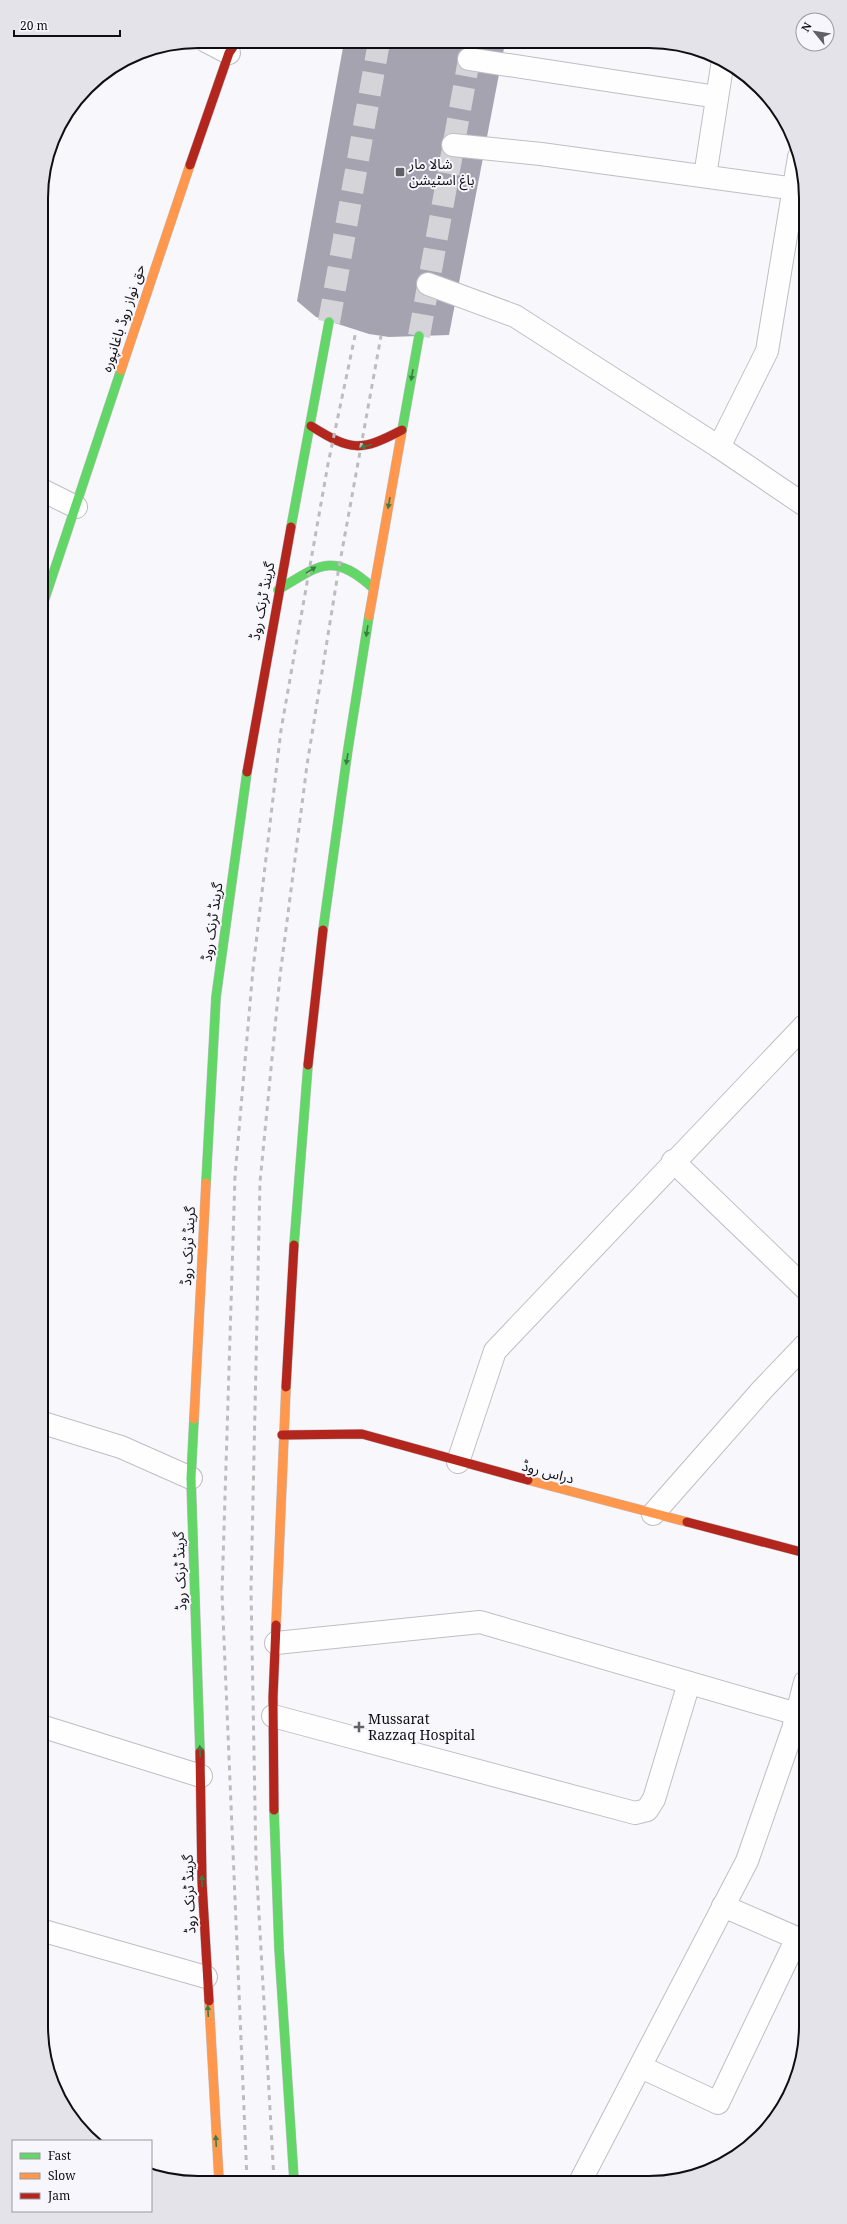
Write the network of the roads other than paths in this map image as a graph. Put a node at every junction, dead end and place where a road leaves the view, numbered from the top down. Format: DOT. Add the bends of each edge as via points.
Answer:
graph roads {
  1 [pos="233,48"];
  2 [pos="469,59"];
  3 [pos="722,67"];
  4 [pos="717,97"];
  5 [pos="453,145"];
  6 [pos="705,176"];
  7 [pos="799,189"];
  8 [pos="428,284"];
  9 [pos="329,322"];
  10 [pos="419,336"];
  11 [pos="311,426"];
  12 [pos="402,430"];
  13 [pos="719,447"];
  14 [pos="48,493"];
  15 [pos="799,501"];
  16 [pos="76,507"];
  17 [pos="373,588"];
  18 [pos="48,589"];
  19 [pos="278,590"];
  20 [pos="799,1031"];
  21 [pos="673,1161"];
  22 [pos="799,1282"];
  23 [pos="799,1351"];
  24 [pos="48,1425"];
  25 [pos="282,1435"];
  26 [pos="458,1462"];
  27 [pos="191,1478"];
  28 [pos="653,1514"];
  29 [pos="799,1551"];
  30 [pos="276,1643"];
  31 [pos="689,1683"];
  32 [pos="799,1706"];
  33 [pos="797,1714"];
  34 [pos="273,1716"];
  35 [pos="48,1728"];
  36 [pos="201,1776"];
  37 [pos="723,1906"];
  38 [pos="48,1932"];
  39 [pos="799,1939"];
  40 [pos="799,1944"];
  41 [pos="206,1977"];
  42 [pos="640,2067"];
  43 [pos="218,2176"];
  44 [pos="294,2176"];
  45 [pos="583,2176"];
  1 -- 16 [label="main road, حق نواز روڈ باغانپورہ" via="171,218"];
  2 -- 4 [label="street"];
  3 -- 4 [label="street"];
  4 -- 6 [label="street"];
  5 -- 6 [label="street"];
  6 -- 7 [label="street"];
  7 -- 13 [label="street" via="767,351"];
  8 -- 13 [label="street" via="515,316"];
  9 -- 11 [label="main road, گرینڈ ٹرنک روڈ"];
  10 -- 12 [label="main road, one-way"];
  12 -- 11 [label="main road, one-way" via="381,441 359,448 337,442"];
  11 -- 19 [label="main road, گرینڈ ٹرنک روڈ"];
  12 -- 17 [label="main road, one-way"];
  13 -- 15 [label="street"];
  14 -- 16 [label="street"];
  16 -- 18 [label="main road, حق نواز روڈ باغانپورہ"];
  19 -- 17 [label="main road, one-way" via="319,565 341,564 360,574"];
  17 -- 25 [label="main road, one-way" via="342,789 316,998 291,1284"];
  19 -- 27 [label="main road, گرینڈ ٹرنک روڈ" via="252,735 216,997"];
  20 -- 21 [label="street"];
  21 -- 22 [label="street"];
  21 -- 26 [label="street" via="495,1351"];
  23 -- 28 [label="street"];
  24 -- 27 [label="street" via="121,1447"];
  25 -- 26 [label="main road, دراس روڈ" via="362,1434"];
  25 -- 30 [label="main road"];
  26 -- 28 [label="main road, دراس روڈ"];
  36 -- 27 [label="main road, گرینڈ ٹرنک روڈ, one-way"];
  28 -- 29 [label="main road, دراس روڈ"];
  30 -- 31 [label="street" via="480,1622"];
  30 -- 34 [label="main road"];
  31 -- 33 [label="street"];
  31 -- 34 [label="street" via="654,1799 647,1810 635,1813"];
  32 -- 33 [label="street"];
  33 -- 37 [label="street" via="746,1861"];
  34 -- 44 [label="main road" via="276,1868"];
  35 -- 36 [label="street"];
  41 -- 36 [label="main road, گرینڈ ٹرنک روڈ, one-way"];
  37 -- 39 [label="street"];
  37 -- 42 [label="street"];
  38 -- 41 [label="street"];
  40 -- 42 [label="street" via="718,2103"];
  43 -- 41 [label="main road, گرینڈ ٹرنک روڈ, one-way"];
  42 -- 45 [label="street"];
}
